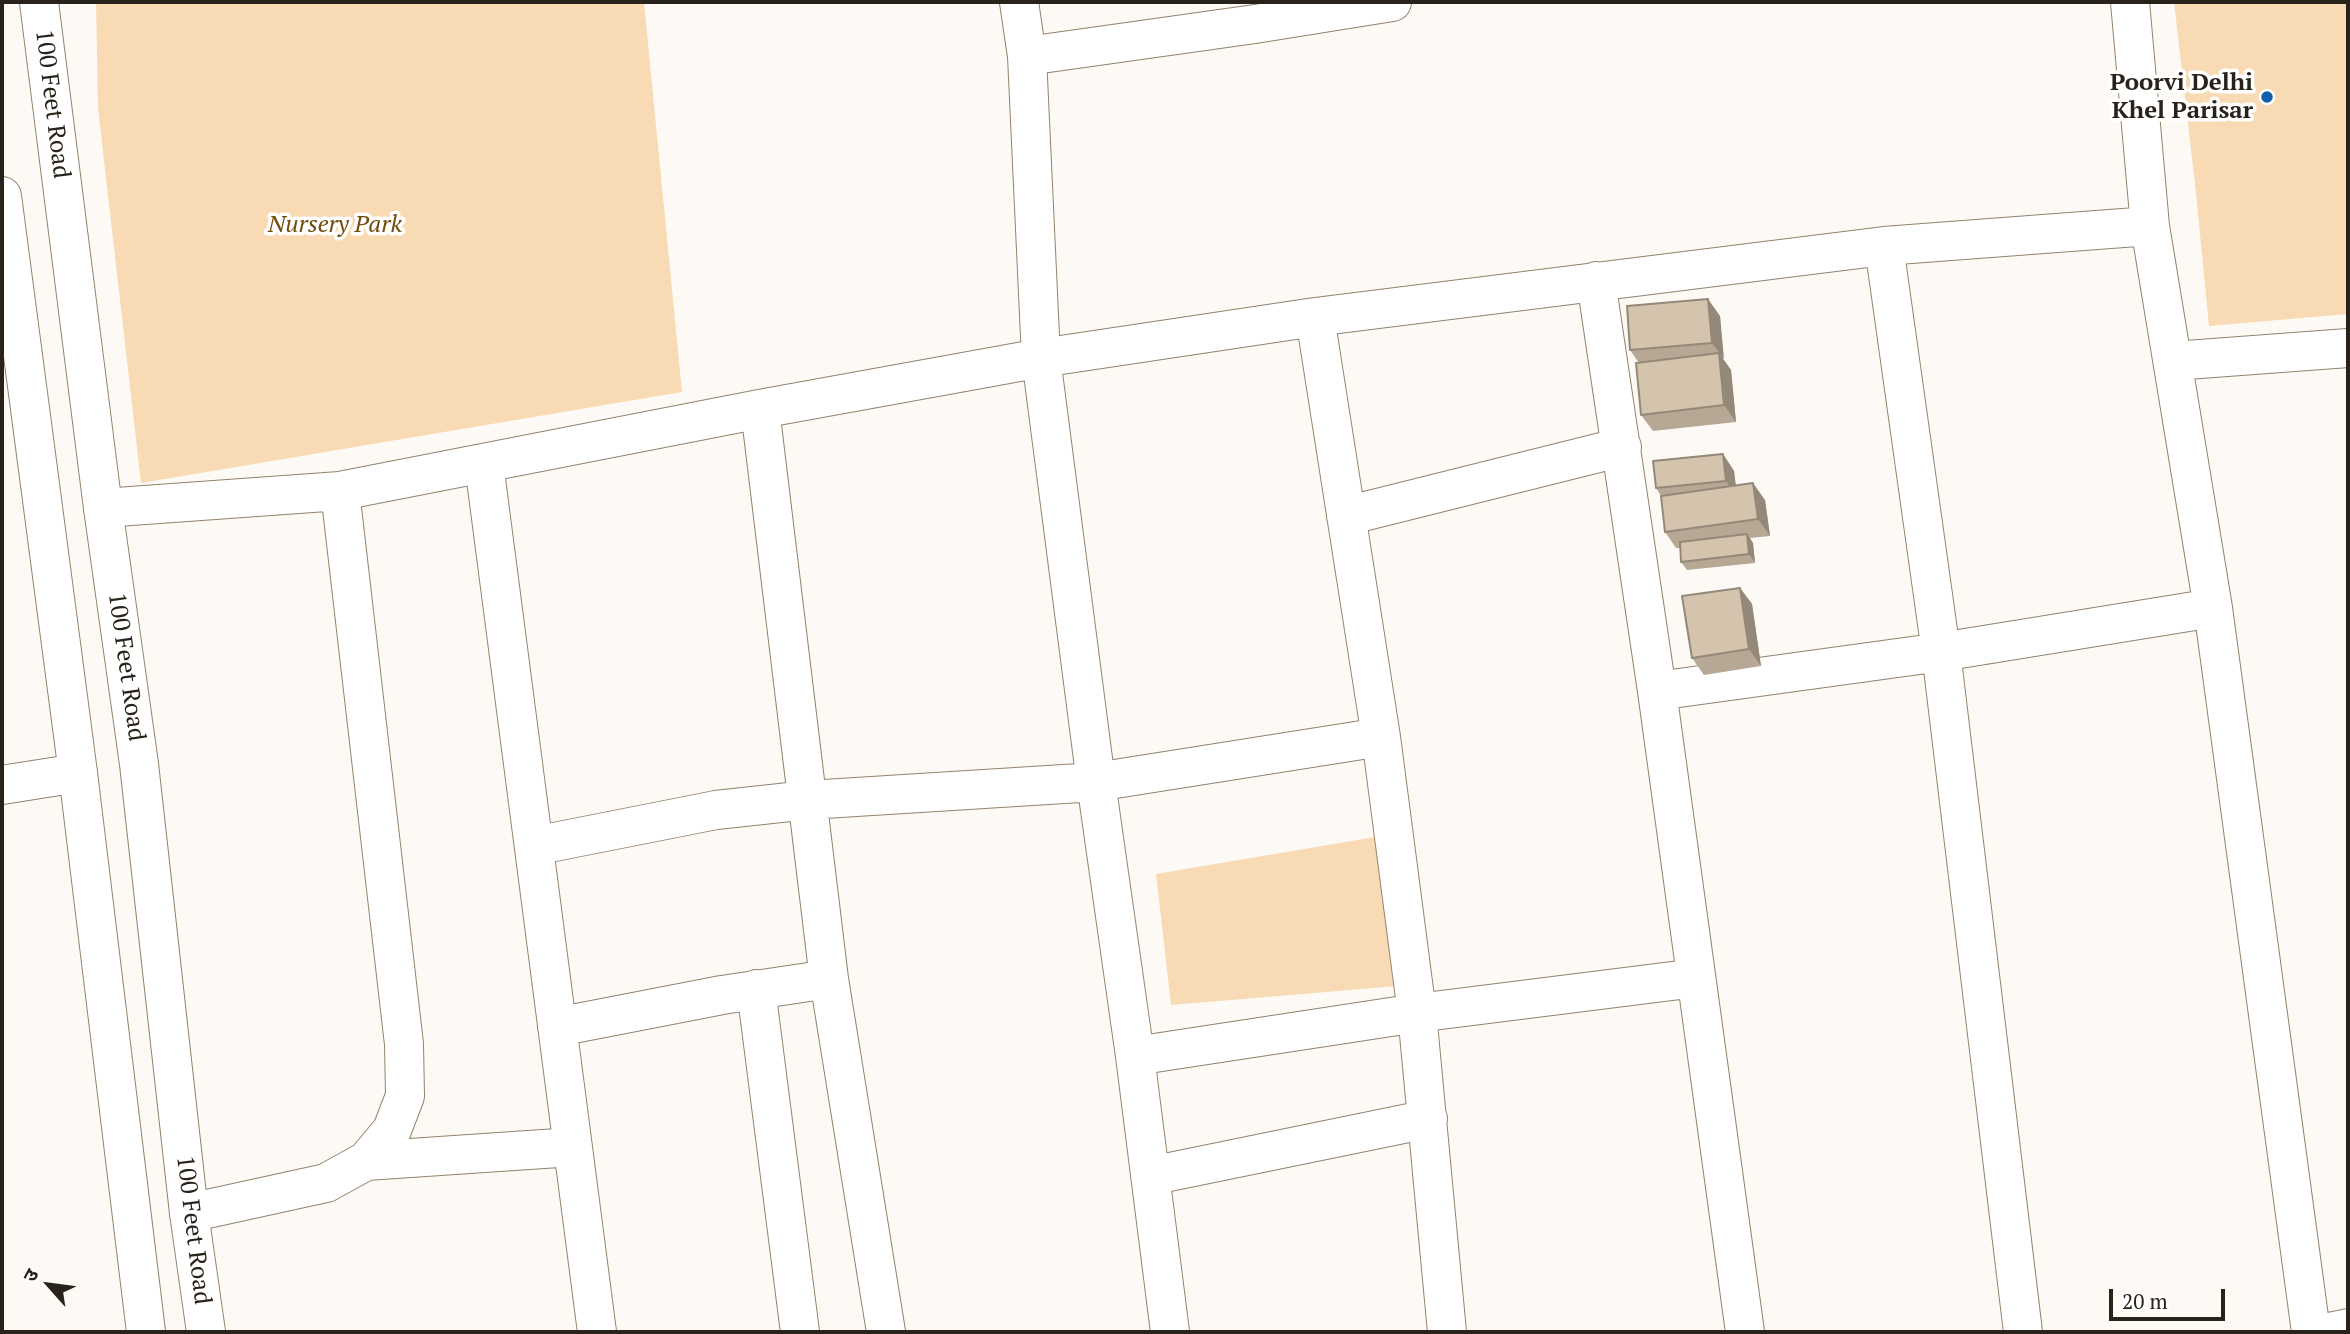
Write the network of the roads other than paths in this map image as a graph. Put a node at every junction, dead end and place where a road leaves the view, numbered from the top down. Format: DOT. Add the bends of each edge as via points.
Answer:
graph roads {
  1 [pos="39,2"];
  2 [pos="1019,2"];
  3 [pos="1392,2"];
  4 [pos="2130,2"];
  5 [pos="1254,13"];
  6 [pos="1027,56"];
  7 [pos="2,196"];
  8 [pos="2150,226"];
  9 [pos="1884,246"];
  10 [pos="1596,281"];
  11 [pos="1315,317"];
  12 [pos="2348,348"];
  13 [pos="1041,359"];
  14 [pos="2173,361"];
  15 [pos="760,408"];
  16 [pos="1622,447"];
  17 [pos="484,464"];
  18 [pos="340,491"];
  19 [pos="103,508"];
  20 [pos="1346,516"];
  21 [pos="2213,608"];
  22 [pos="1941,652"];
  23 [pos="1657,691"];
  24 [pos="1381,737"];
  25 [pos="139,764"];
  26 [pos="78,773"];
  27 [pos="1096,782"];
  28 [pos="2,785"];
  29 [pos="808,800"];
  30 [pos="534,846"];
  31 [pos="1696,978"];
  32 [pos="829,979"];
  33 [pos="757,989"];
  34 [pos="1417,1013"];
  35 [pos="557,1027"];
  36 [pos="1135,1056"];
  37 [pos="1428,1119"];
  38 [pos="573,1147"];
  39 [pos="366,1161"];
  40 [pos="1150,1176"];
  41 [pos="189,1213"];
  42 [pos="2348,1328"];
  43 [pos="146,1332"];
  44 [pos="206,1332"];
  45 [pos="597,1332"];
  46 [pos="800,1332"];
  47 [pos="886,1332"];
  48 [pos="1170,1332"];
  49 [pos="1447,1332"];
  50 [pos="1745,1332"];
  51 [pos="2023,1332"];
  52 [pos="2311,1332"];
  53 [pos="2329,1332"];
  1 -- 19 [label="street, 100 Feet Road"];
  2 -- 6 [label="street"];
  3 -- 5 [label="street"];
  4 -- 8 [label="street"];
  5 -- 6 [label="street"];
  6 -- 13 [label="street"];
  7 -- 26 [label="street"];
  8 -- 9 [label="street"];
  8 -- 14 [label="street"];
  9 -- 10 [label="street"];
  9 -- 22 [label="street"];
  10 -- 11 [label="street"];
  10 -- 16 [label="street"];
  11 -- 13 [label="street"];
  11 -- 20 [label="street"];
  12 -- 14 [label="street"];
  13 -- 15 [label="street"];
  13 -- 27 [label="street"];
  14 -- 21 [label="street"];
  15 -- 17 [label="street"];
  15 -- 29 [label="street"];
  16 -- 20 [label="street"];
  16 -- 23 [label="street"];
  17 -- 18 [label="street"];
  17 -- 30 [label="street"];
  18 -- 19 [label="street"];
  18 -- 39 [label="street" via="404,1044 405,1096 392,1130"];
  19 -- 25 [label="street, 100 Feet Road"];
  20 -- 24 [label="street"];
  21 -- 22 [label="street"];
  21 -- 52 [label="street"];
  22 -- 23 [label="street"];
  22 -- 51 [label="street"];
  23 -- 31 [label="street"];
  24 -- 27 [label="street"];
  24 -- 34 [label="street"];
  25 -- 26 [label="street"];
  25 -- 41 [label="street, 100 Feet Road"];
  26 -- 28 [label="street"];
  26 -- 43 [label="street"];
  27 -- 29 [label="street"];
  27 -- 36 [label="street"];
  29 -- 30 [label="street" via="716,810"];
  29 -- 32 [label="street"];
  30 -- 35 [label="street"];
  31 -- 34 [label="street"];
  31 -- 50 [label="street"];
  32 -- 33 [label="street"];
  32 -- 47 [label="street"];
  33 -- 35 [label="street"];
  33 -- 46 [label="street"];
  34 -- 36 [label="street"];
  34 -- 37 [label="street"];
  35 -- 38 [label="street"];
  36 -- 40 [label="street"];
  37 -- 40 [label="street"];
  37 -- 49 [label="street"];
  38 -- 39 [label="street"];
  38 -- 45 [label="street"];
  39 -- 41 [label="street" via="326,1184"];
  40 -- 48 [label="street"];
  41 -- 44 [label="street, 100 Feet Road"];
  42 -- 53 [label="street"];
}
